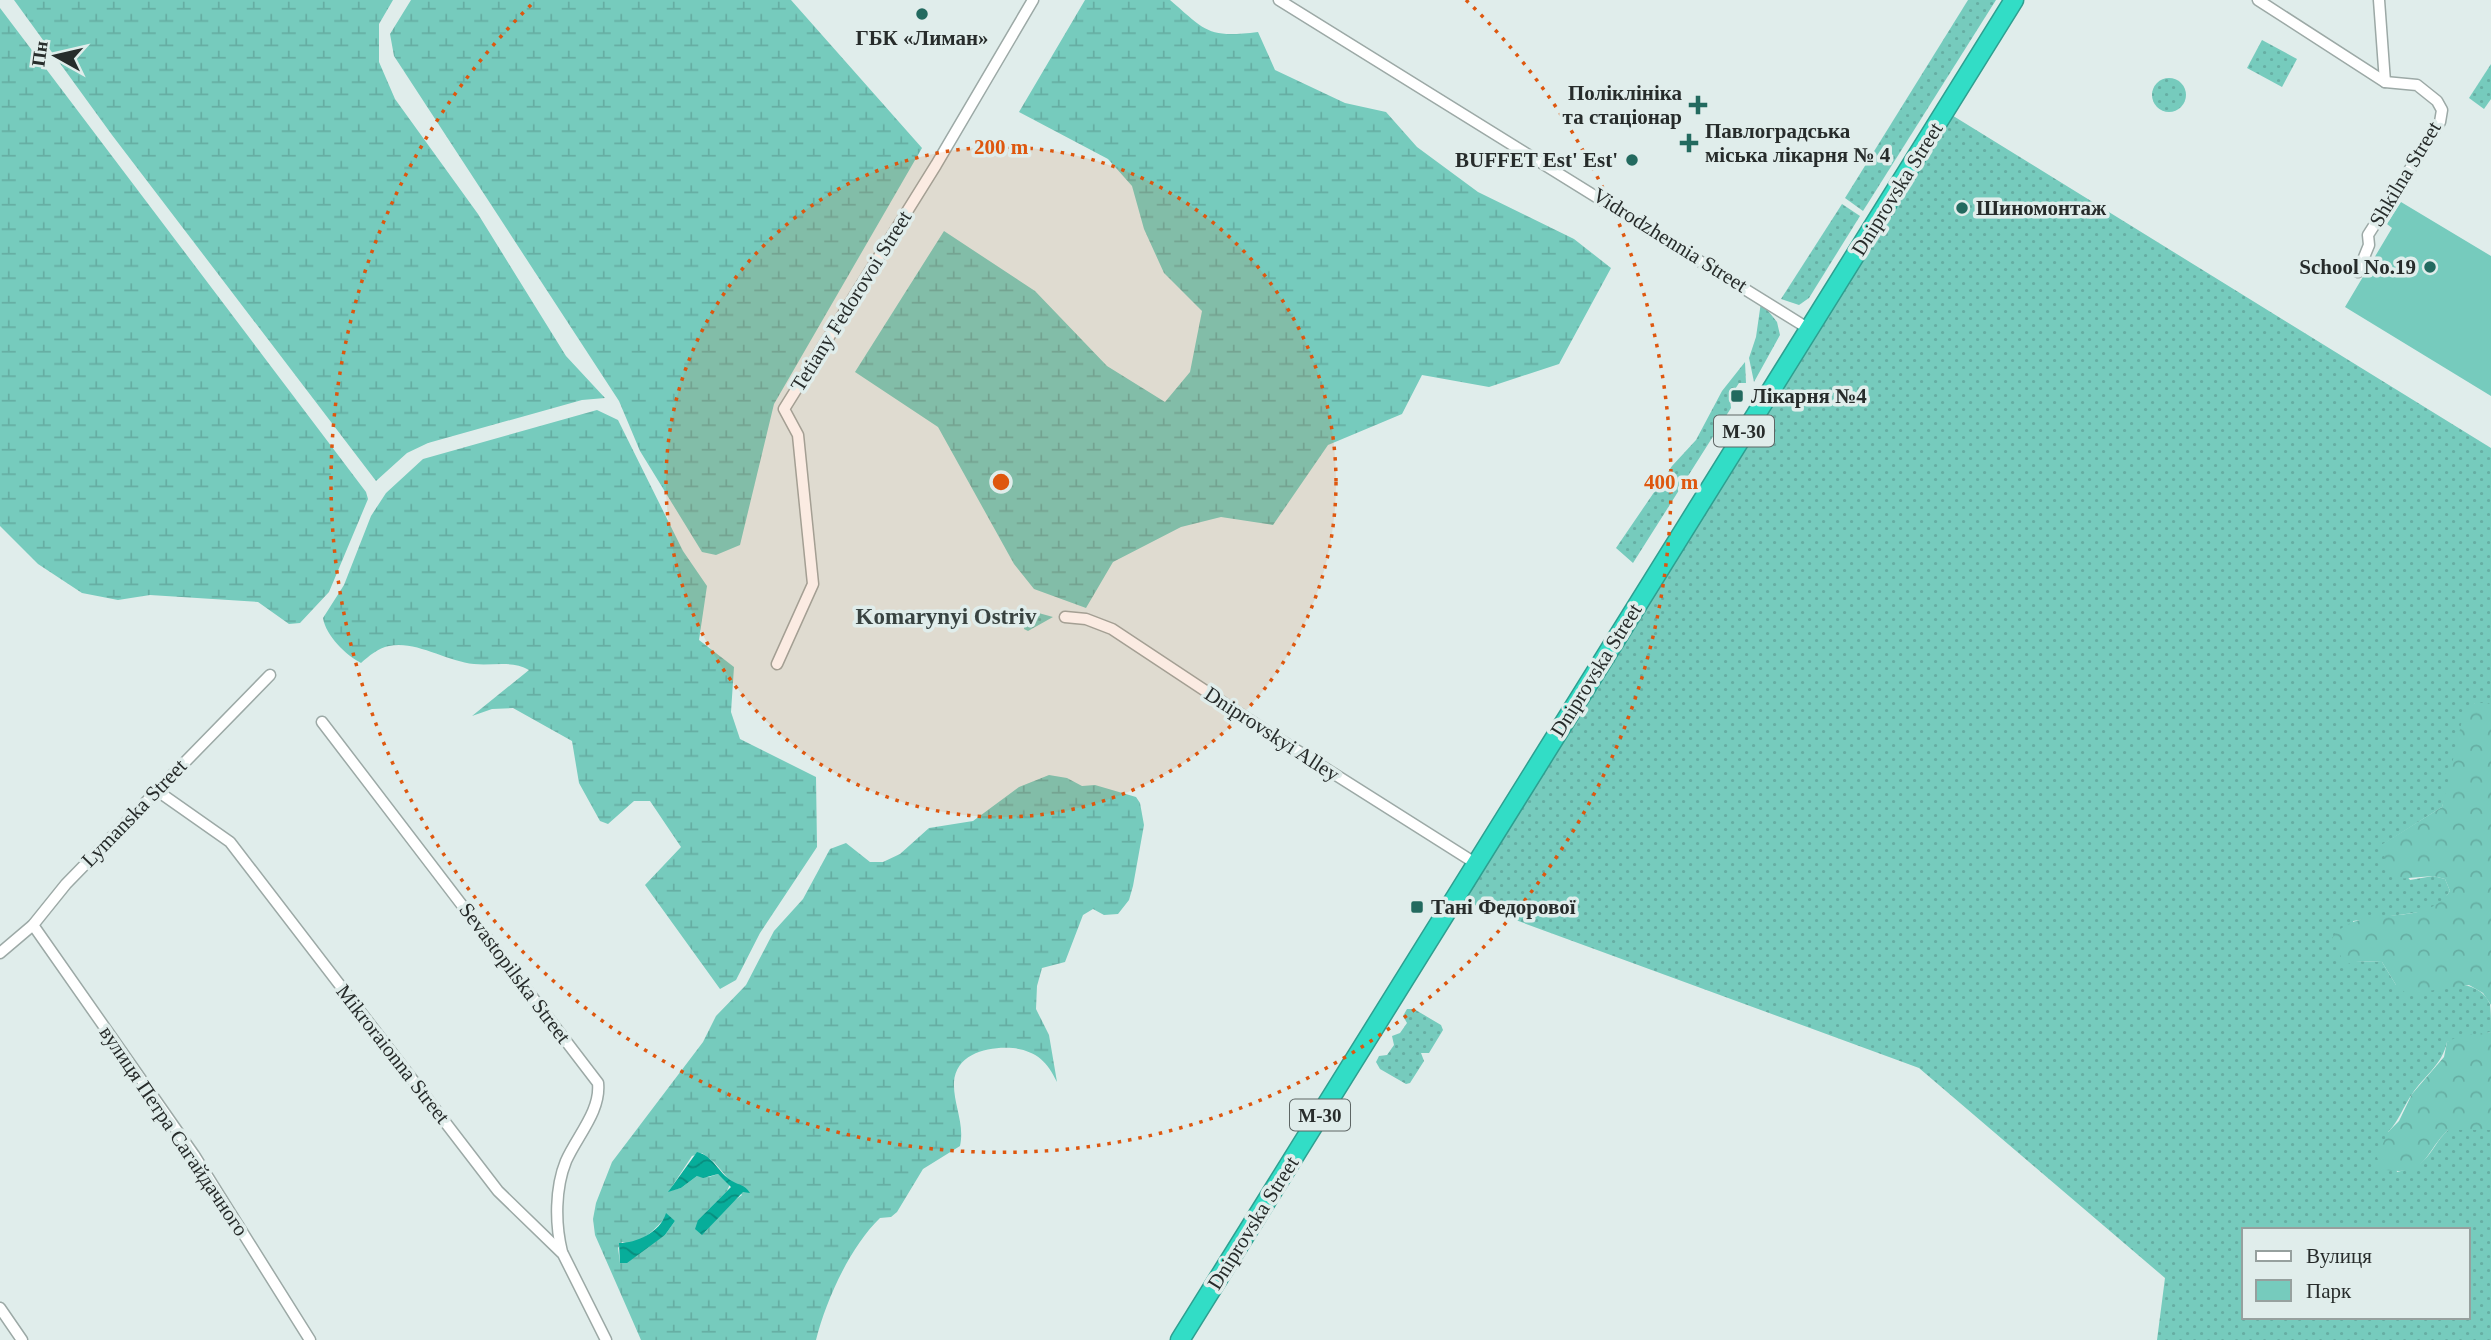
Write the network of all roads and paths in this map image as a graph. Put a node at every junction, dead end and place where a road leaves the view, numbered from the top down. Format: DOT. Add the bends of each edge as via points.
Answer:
graph roads {
  1 [pos="1033,0"];
  2 [pos="1279,0"];
  3 [pos="2014,0"];
  4 [pos="2258,0"];
  5 [pos="2379,0"];
  6 [pos="2385,82"];
  7 [pos="2358,272"];
  8 [pos="1809,329"];
  9 [pos="1065,617"];
  10 [pos="776,664"];
  11 [pos="270,675"];
  12 [pos="322,722"];
  13 [pos="156,790"];
  14 [pos="1475,863"];
  15 [pos="33,925"];
  16 [pos="0,953"];
  17 [pos="563,1254"];
  18 [pos="0,1308"];
  19 [pos="22,1340"];
  20 [pos="310,1340"];
  21 [pos="606,1340"];
  22 [pos="1180,1340"];
  1 -- 10 [label="street, Tetiany Fedorovoi Street" via="784,409 798,435 813,584"];
  2 -- 8 [label="street, Vidrodzhennia Street"];
  3 -- 8 [label="highway, Dniprovska Street / М-30"];
  4 -- 6 [label="street"];
  5 -- 6 [label="street"];
  6 -- 7 [label="street, Shkilna Street" via="2417,85 2442,110 2440,122 2368,235 2369,245"];
  8 -- 14 [label="highway, Dniprovska Street / М-30"];
  9 -- 14 [label="street, Dniprovskyi Alley" via="1112,629"];
  11 -- 13 [label="street, Lymanska Street"];
  12 -- 17 [label="street, Sevastopilska Street" via="598,1083 597,1102 562,1173 558,1229"];
  13 -- 15 [label="street, Lymanska Street"];
  13 -- 17 [label="street, Mikroraionna Street" via="230,842 498,1191"];
  14 -- 22 [label="highway, Dniprovska Street / М-30"];
  15 -- 16 [label="street, Lymanska Street"];
  15 -- 20 [label="street, вулиця Петра Сагайдачного" via="194,1155"];
  17 -- 21 [label="street, Mikroraionna Street"];
  18 -- 19 [label="street"];
}
